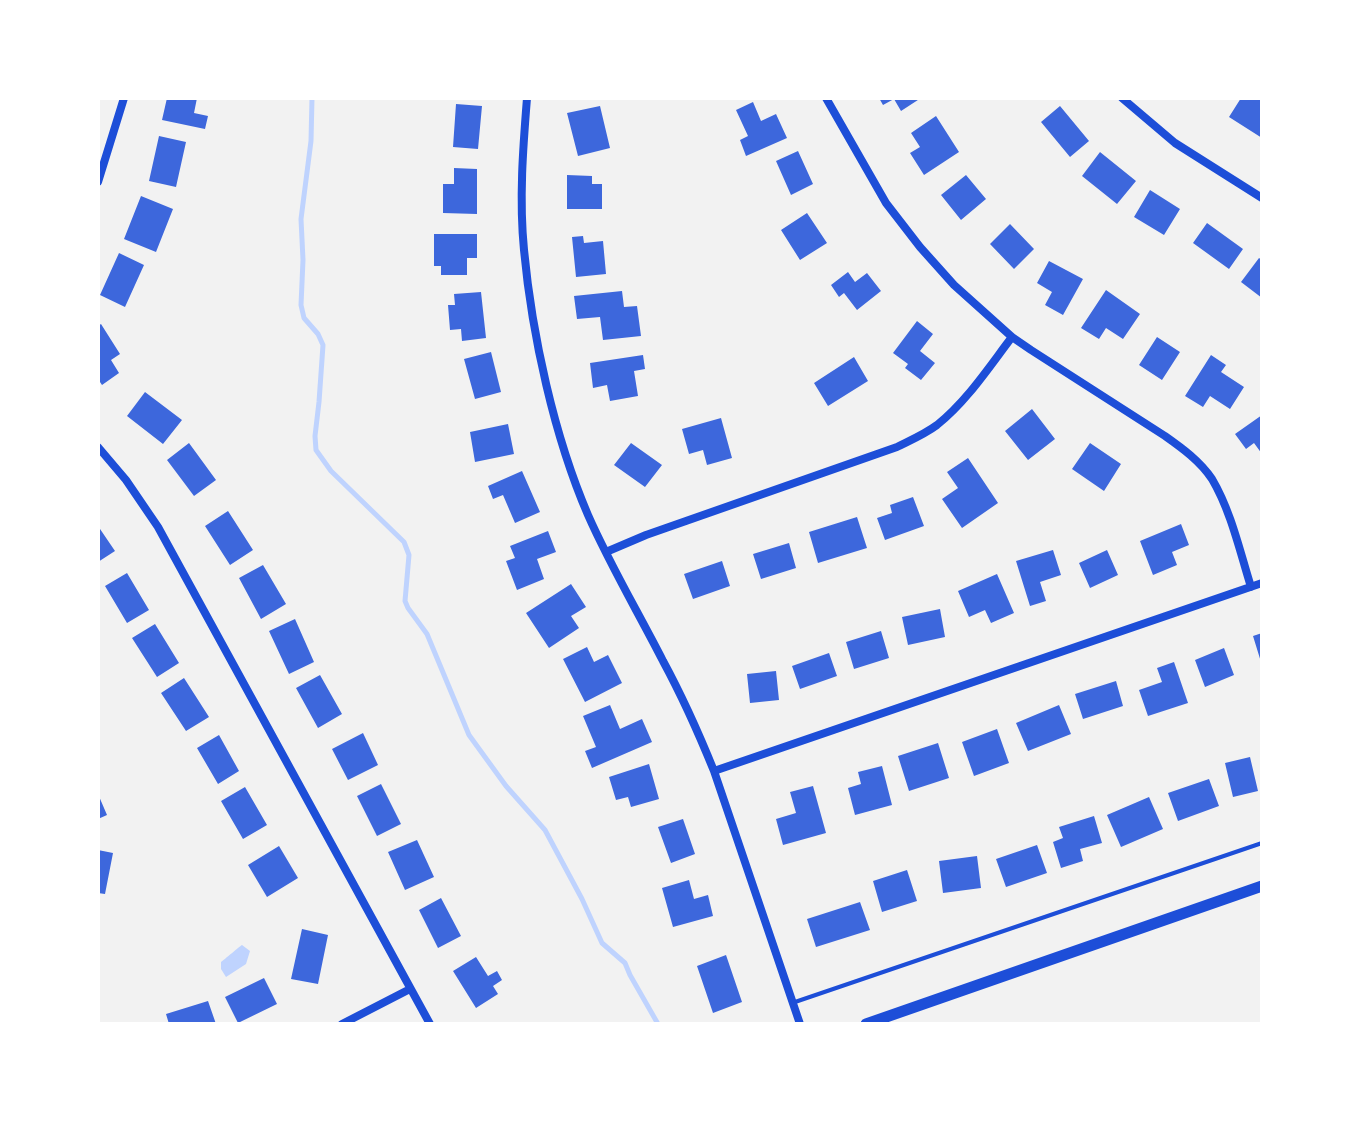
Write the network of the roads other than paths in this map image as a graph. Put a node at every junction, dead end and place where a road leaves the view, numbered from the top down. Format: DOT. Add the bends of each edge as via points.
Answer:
graph roads {
  1 [pos="124,98"];
  2 [pos="527,98"];
  3 [pos="826,98"];
  4 [pos="1122,98"];
  5 [pos="98,182"];
  6 [pos="1262,198"];
  7 [pos="1012,337"];
  8 [pos="98,447"];
  9 [pos="606,552"];
  10 [pos="1262,583"];
  11 [pos="1251,587"];
  12 [pos="714,771"];
  13 [pos="1262,843"];
  14 [pos="1262,886"];
  15 [pos="410,989"];
  16 [pos="794,1003"];
  17 [pos="883,1021"];
  18 [pos="342,1024"];
  19 [pos="430,1024"];
  20 [pos="800,1024"];
  21 [pos="866,1024"];
  1 -- 5 [label="street"];
  2 -- 9 [label="street" via="523,248 534,326 572,473"];
  3 -- 7 [label="street" via="903,227 954,285"];
  4 -- 6 [label="street" via="1175,143"];
  7 -- 9 [label="street" via="949,415 917,437"];
  7 -- 11 [label="street" via="1183,448 1199,464 1228,516"];
  8 -- 15 [label="street" via="158,527"];
  9 -- 12 [label="street"];
  10 -- 11 [label="street"];
  11 -- 12 [label="street"];
  12 -- 16 [label="street"];
  13 -- 16 [label="lane"];
  14 -- 17 [label="main road"];
  15 -- 18 [label="street"];
  15 -- 19 [label="street"];
  16 -- 20 [label="street"];
  17 -- 21 [label="main road"];
}
